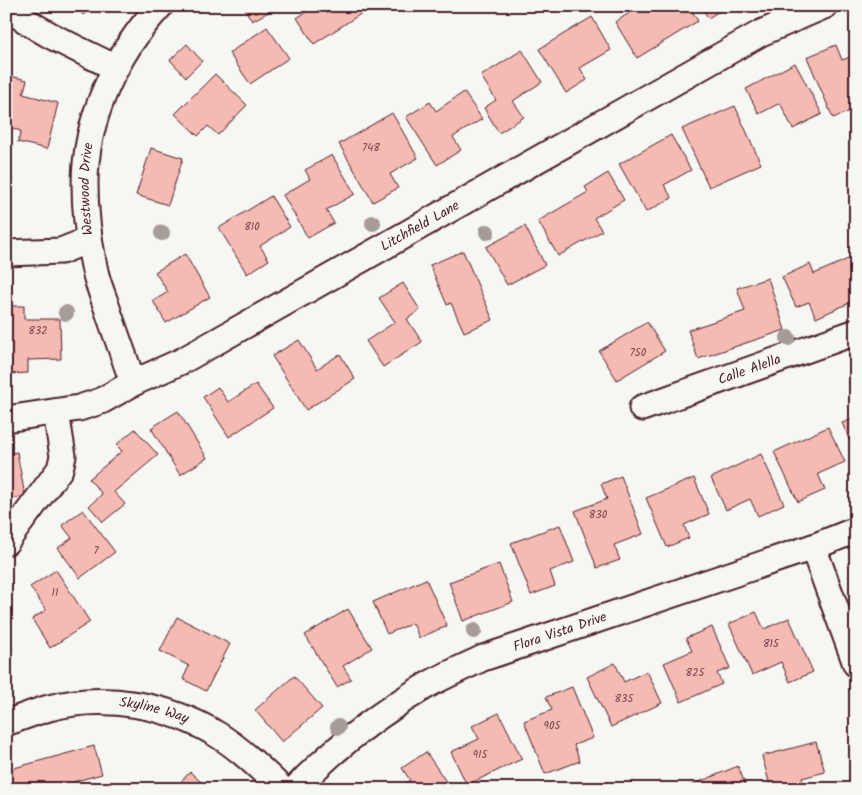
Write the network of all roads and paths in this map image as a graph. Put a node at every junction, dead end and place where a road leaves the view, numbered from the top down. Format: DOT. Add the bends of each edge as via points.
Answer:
graph roads {
  1 [pos="6,6"];
  2 [pos="160,6"];
  3 [pos="824,6"];
  4 [pos="116,68"];
  5 [pos="89,240"];
  6 [pos="6,253"];
  7 [pos="856,332"];
  8 [pos="133,383"];
  9 [pos="642,408"];
  10 [pos="56,412"];
  11 [pos="6,419"];
  12 [pos="856,530"];
  13 [pos="6,542"];
  14 [pos="813,547"];
  15 [pos="856,664"];
  16 [pos="6,724"];
  17 [pos="282,789"];
  18 [pos="295,789"];
  1 -- 4 [label="street" via="39,29"];
  2 -- 4 [label="street, Westwood Drive" via="132,41"];
  3 -- 8 [label="street, Litchfield Lane" via="761,33 191,356"];
  4 -- 5 [label="street, Westwood Drive" via="97,112 88,150 85,184"];
  5 -- 6 [label="street" via="61,251"];
  5 -- 8 [label="street, Westwood Drive" via="96,274"];
  7 -- 9 [label="street, Calle Alella"];
  8 -- 10 [label="street, Litchfield Lane" via="100,401"];
  10 -- 11 [label="street, Litchfield Lane"];
  10 -- 13 [label="street" via="63,456 60,470"];
  12 -- 14 [label="street, Flora Vista Drive"];
  14 -- 15 [label="street"];
  14 -- 18 [label="street, Flora Vista Drive" via="483,658 384,712 346,741"];
  16 -- 17 [label="street, Skyline Way" via="73,703 123,703 165,711 218,735 247,756"];
}
